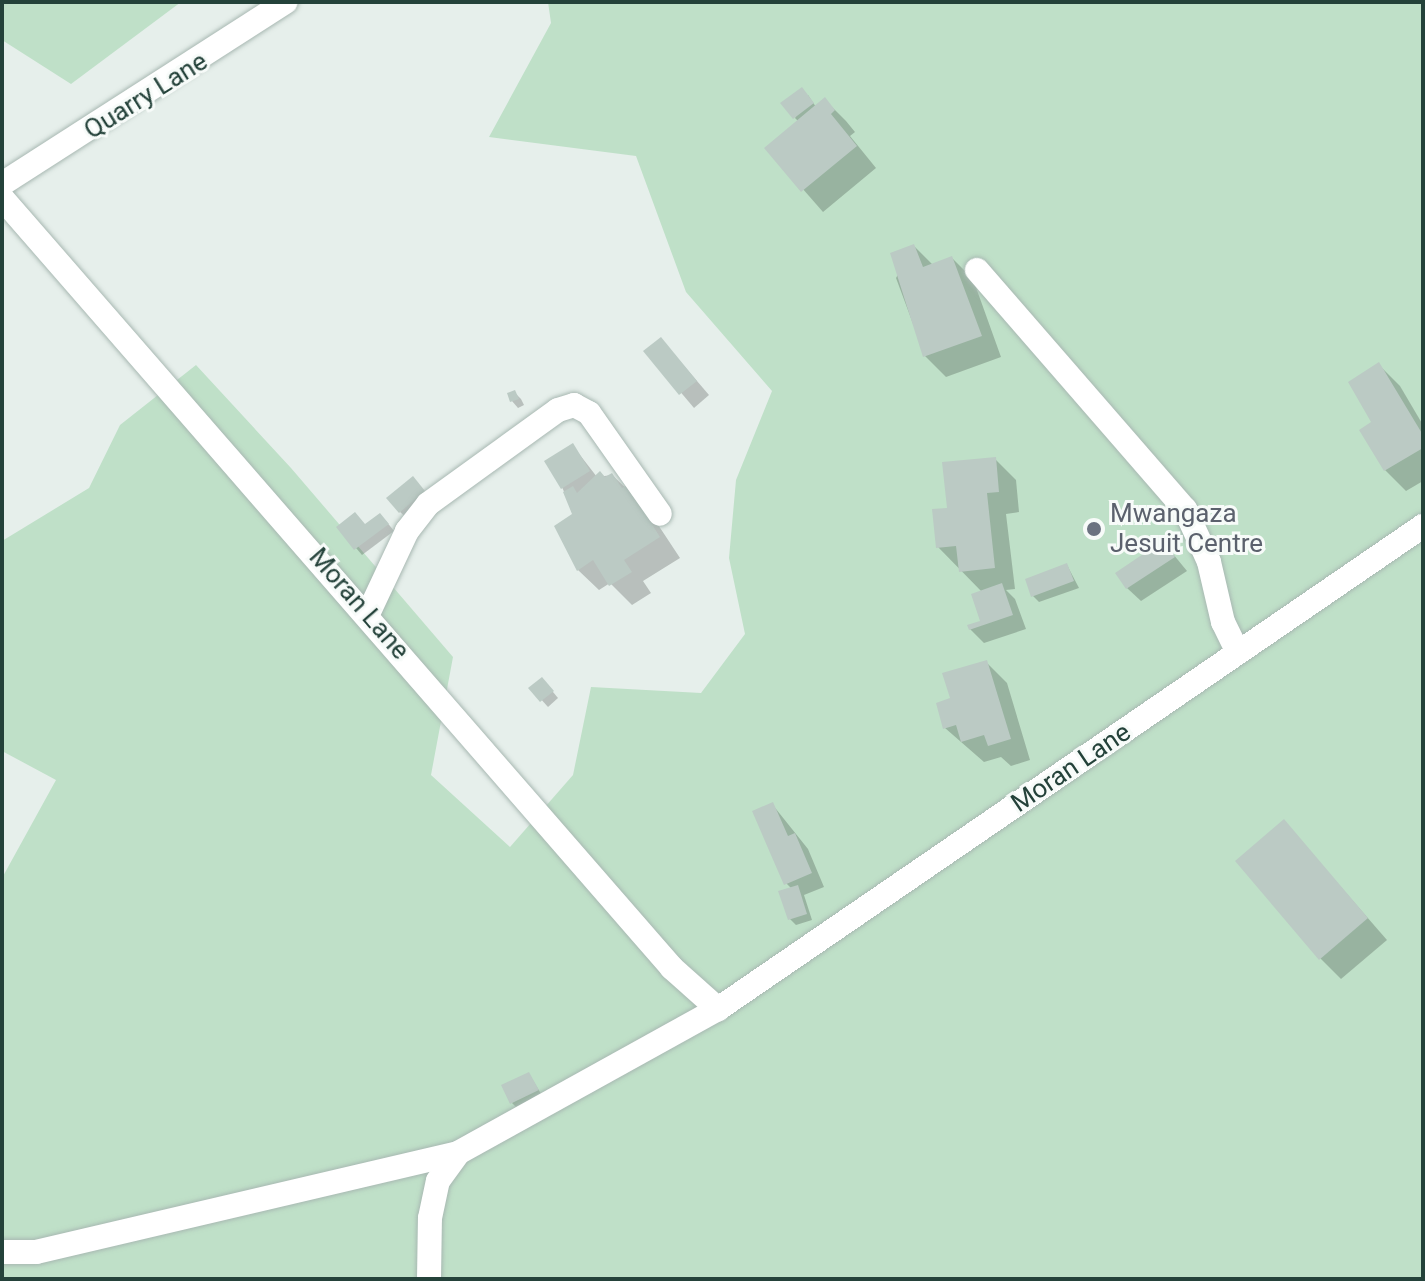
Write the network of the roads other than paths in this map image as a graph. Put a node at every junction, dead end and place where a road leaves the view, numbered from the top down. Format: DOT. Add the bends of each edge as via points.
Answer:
graph roads {
  1 [pos="286,2"];
  2 [pos="2,184"];
  3 [pos="2,198"];
  4 [pos="977,270"];
  5 [pos="660,514"];
  6 [pos="1423,526"];
  7 [pos="368,614"];
  8 [pos="1238,653"];
  9 [pos="718,1009"];
  10 [pos="458,1153"];
  11 [pos="2,1252"];
  12 [pos="429,1279"];
  1 -- 2 [label="street, Quarry Lane"];
  3 -- 7 [label="street, Moran Lane"];
  4 -- 8 [label="street" via="1185,509 1209,562 1223,622"];
  5 -- 7 [label="street" via="589,413 574,405 558,410 428,504 407,531"];
  6 -- 8 [label="street, Moran Lane"];
  7 -- 9 [label="street, Moran Lane" via="672,968"];
  8 -- 9 [label="street, Moran Lane"];
  9 -- 10 [label="street, Moran Lane"];
  10 -- 11 [label="street" via="36,1252"];
  10 -- 12 [label="street, Moran Lane" via="438,1181 430,1218"];
}
